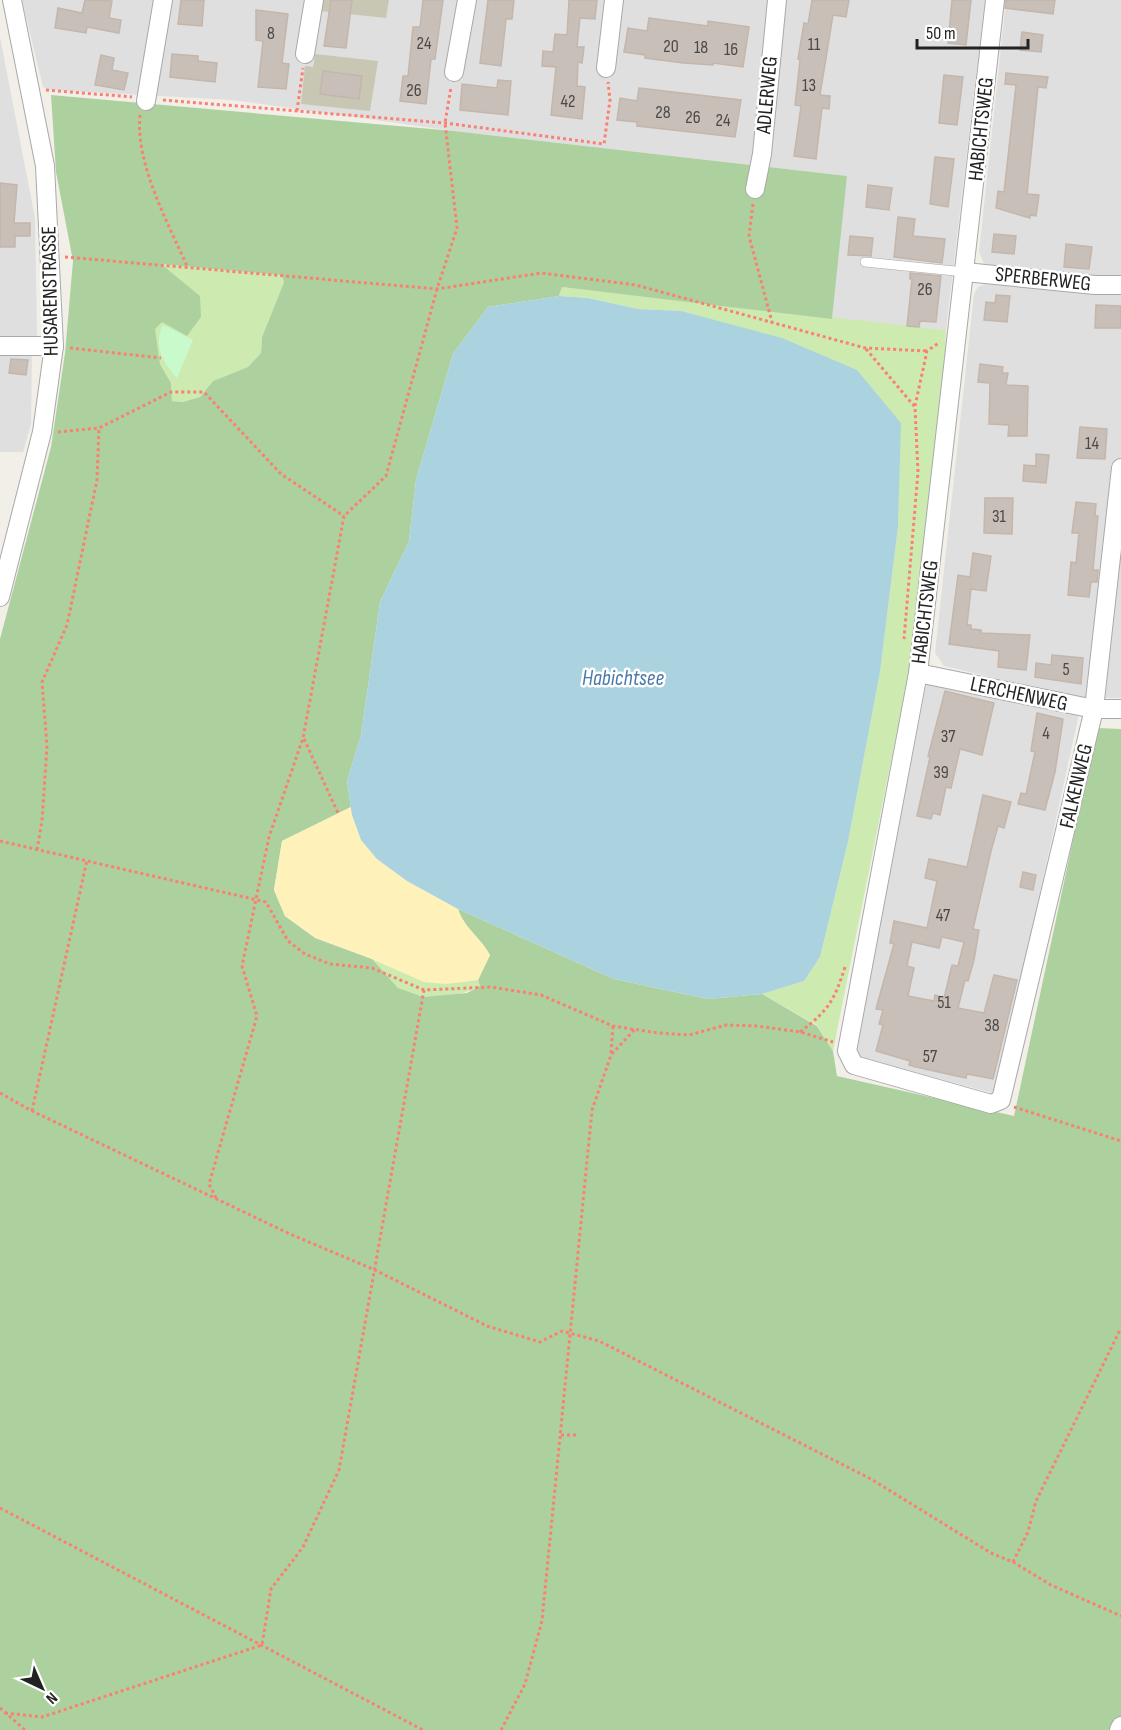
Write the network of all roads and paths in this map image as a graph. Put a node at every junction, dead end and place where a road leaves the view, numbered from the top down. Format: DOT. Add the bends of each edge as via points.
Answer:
graph roads {
  1 [pos="164,0"];
  2 [pos="314,0"];
  3 [pos="467,0"];
  4 [pos="614,0"];
  5 [pos="777,0"];
  6 [pos="995,0"];
  7 [pos="9,11"];
  8 [pos="305,54"];
  9 [pos="606,68"];
  10 [pos="454,72"];
  11 [pos="32,89"];
  12 [pos="146,100"];
  13 [pos="297,111"];
  14 [pos="445,123"];
  15 [pos="755,189"];
  16 [pos="51,256"];
  17 [pos="865,262"];
  18 [pos="187,266"];
  19 [pos="965,272"];
  20 [pos="1121,285"];
  21 [pos="437,290"];
  22 [pos="772,322"];
  23 [pos="0,346"];
  24 [pos="54,346"];
  25 [pos="866,348"];
  26 [pos="161,358"];
  27 [pos="915,407"];
  28 [pos="99,428"];
  29 [pos="42,432"];
  30 [pos="1121,468"];
  31 [pos="344,516"];
  32 [pos="0,597"];
  33 [pos="903,649"];
  34 [pos="918,673"];
  35 [pos="1094,709"];
  36 [pos="1121,710"];
  37 [pos="303,738"];
  38 [pos="338,813"];
  39 [pos="0,841"];
  40 [pos="37,850"];
  41 [pos="87,860"];
  42 [pos="257,901"];
  43 [pos="847,961"];
  44 [pos="424,990"];
  45 [pos="613,1026"];
  46 [pos="635,1029"];
  47 [pos="800,1032"];
  48 [pos="847,1051"];
  49 [pos="611,1055"];
  50 [pos="0,1093"];
  51 [pos="1001,1100"];
  52 [pos="32,1112"];
  53 [pos="1121,1141"];
  54 [pos="217,1200"];
  55 [pos="375,1270"];
  56 [pos="1121,1328"];
  57 [pos="572,1334"];
  58 [pos="579,1435"];
  59 [pos="561,1436"];
  60 [pos="0,1508"];
  61 [pos="1013,1562"];
  62 [pos="1121,1616"];
  63 [pos="262,1645"];
  64 [pos="0,1708"];
  65 [pos="5,1713"];
  66 [pos="1121,1726"];
  67 [pos="25,1730"];
  68 [pos="423,1730"];
  69 [pos="501,1730"];
  70 [pos="1119,1730"];
  1 -- 12 [label="street"];
  2 -- 8 [label="street"];
  3 -- 10 [label="street"];
  4 -- 9 [label="street"];
  5 -- 15 [label="street, ADLERWEG"];
  6 -- 19 [label="street, HABICHTSWEG"];
  7 -- 11 [label="street, HUSARENSTRASSE"];
  8 -- 13 [label="path"];
  9 -- 14 [label="path" via="610,100 604,144"];
  10 -- 14 [label="path"];
  11 -- 12 [label="path"];
  11 -- 16 [label="street, HUSARENSTRASSE" via="45,166"];
  12 -- 13 [label="path"];
  12 -- 18 [label="path" via="140,109 137,136 158,202"];
  13 -- 14 [label="path"];
  14 -- 21 [label="path" via="458,228"];
  15 -- 22 [label="path" via="749,236"];
  16 -- 18 [label="path"];
  16 -- 24 [label="street, HUSARENSTRASSE"];
  17 -- 19 [label="lane"];
  18 -- 21 [label="path"];
  19 -- 20 [label="street, SPERBERWEG"];
  19 -- 34 [label="street, HABICHTSWEG"];
  21 -- 22 [label="path" via="541,273 636,285"];
  21 -- 31 [label="path" via="386,476"];
  22 -- 25 [label="path"];
  23 -- 24 [label="street"];
  24 -- 26 [label="path"];
  24 -- 29 [label="street, HUSARENSTRASSE"];
  25 -- 27 [label="path"];
  25 -- 27 [label="path" via="927,351"];
  27 -- 33 [label="path" via="918,472"];
  28 -- 29 [label="path"];
  28 -- 31 [label="path" via="171,392 204,392 281,474"];
  28 -- 40 [label="path" via="97,480 67,625 42,682 47,746"];
  29 -- 32 [label="street, HUSARENSTRASSE"];
  30 -- 35 [label="street, FALKENWEG"];
  31 -- 37 [label="path"];
  34 -- 35 [label="street, LERCHENWEG"];
  34 -- 48 [label="street, HABICHTSWEG"];
  35 -- 36 [label="street, LERCHENWEG"];
  35 -- 51 [label="street, FALKENWEG"];
  37 -- 38 [label="path"];
  37 -- 42 [label="path" via="269,837"];
  39 -- 40 [label="path"];
  40 -- 41 [label="path"];
  41 -- 42 [label="path"];
  41 -- 52 [label="path"];
  42 -- 44 [label="path" via="266,902 288,941 304,954 330,964 372,968"];
  42 -- 54 [label="path" via="242,966 257,1016 209,1184"];
  43 -- 47 [label="path" via="838,990 825,1013"];
  44 -- 45 [label="path" via="491,987 541,995"];
  44 -- 55 [label="path"];
  45 -- 46 [label="path"];
  45 -- 49 [label="path"];
  46 -- 47 [label="path" via="690,1035 726,1025"];
  46 -- 49 [label="path"];
  47 -- 48 [label="path" via="830,1040"];
  48 -- 51 [label="street" via="854,1065 991,1104"];
  49 -- 57 [label="path" via="592,1110"];
  50 -- 52 [label="path"];
  51 -- 53 [label="path" via="1006,1105"];
  52 -- 54 [label="path"];
  54 -- 55 [label="path"];
  55 -- 57 [label="path" via="487,1326 540,1342 562,1331"];
  55 -- 63 [label="path" via="339,1470 303,1547 271,1589"];
  56 -- 61 [label="path" via="1036,1501 1028,1532"];
  57 -- 59 [label="path"];
  57 -- 61 [label="path" via="608,1346 871,1479"];
  58 -- 59 [label="path"];
  59 -- 69 [label="path" via="542,1621 525,1684"];
  60 -- 63 [label="path"];
  61 -- 62 [label="path" via="1051,1585"];
  63 -- 65 [label="path" via="42,1717"];
  63 -- 68 [label="path"];
  64 -- 65 [label="path"];
  65 -- 67 [label="path"];
  66 -- 70 [label="street"];
}
